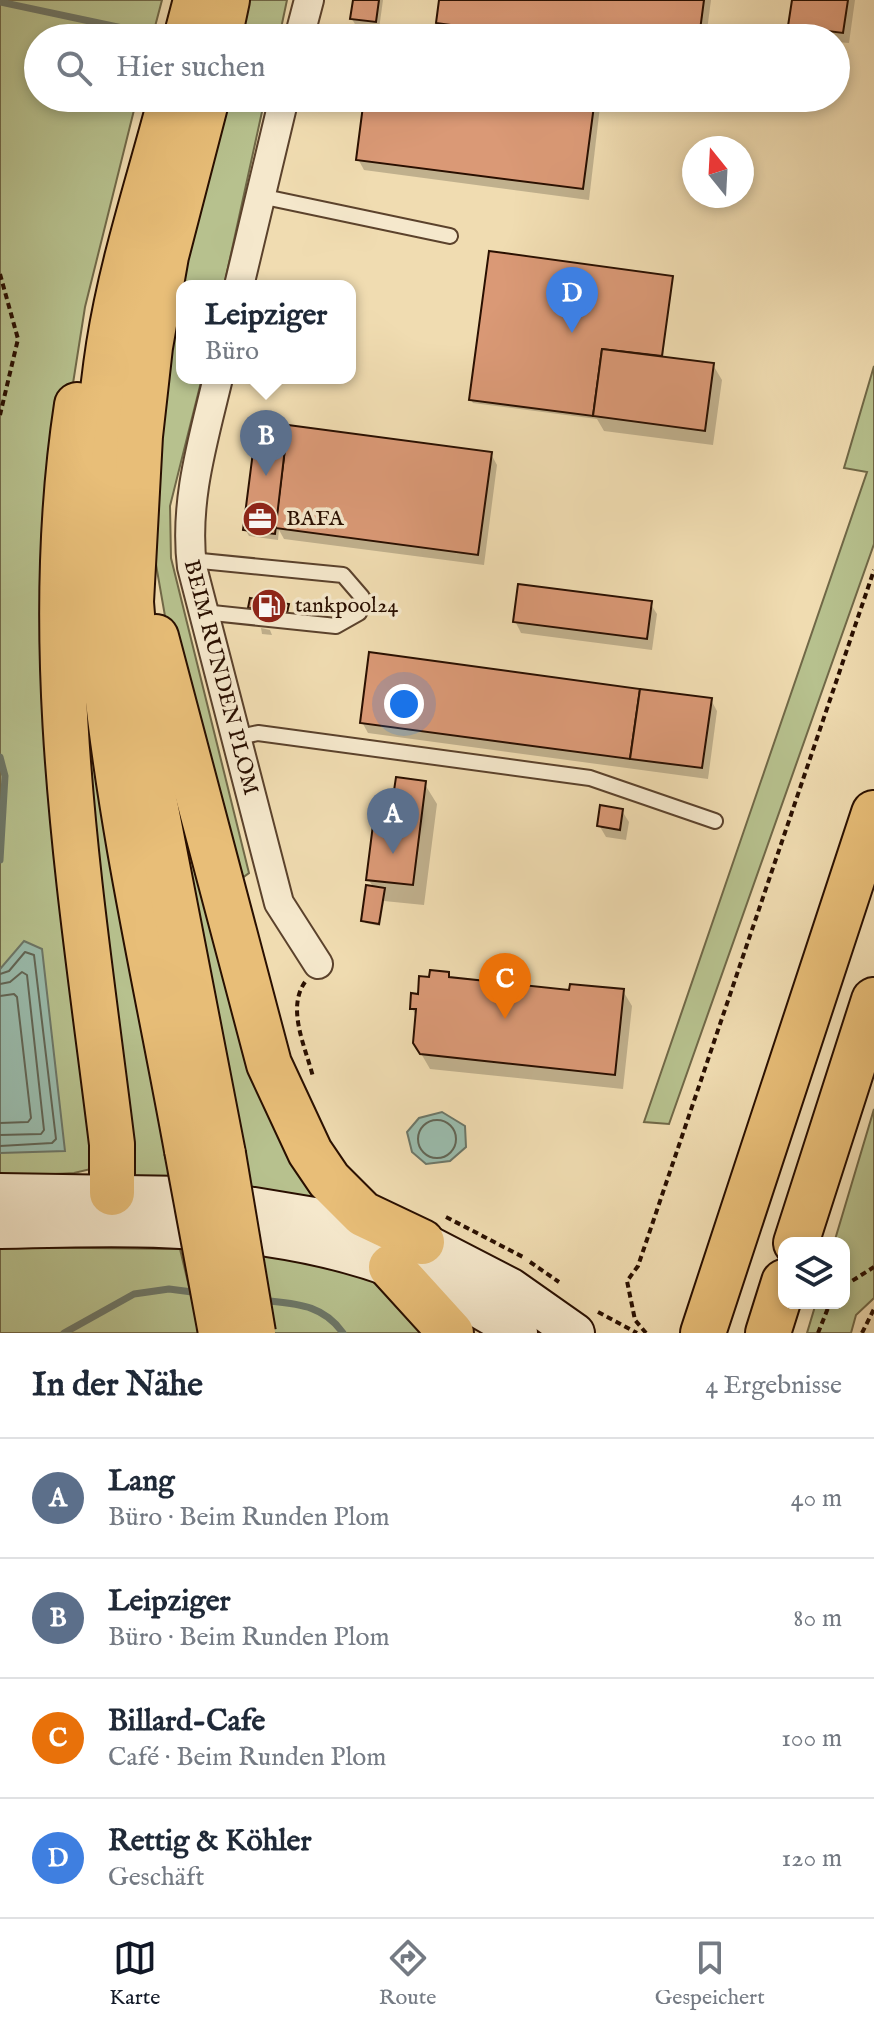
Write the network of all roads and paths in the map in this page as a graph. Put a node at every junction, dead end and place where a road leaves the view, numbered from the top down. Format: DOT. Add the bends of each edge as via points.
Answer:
graph roads {
  1 [pos="196,0"];
  2 [pos="227,0"];
  3 [pos="309,0"];
  4 [pos="190,24"];
  5 [pos="222,24"];
  6 [pos="303,24"];
  7 [pos="167,112"];
  8 [pos="203,112"];
  9 [pos="281,112"];
  10 [pos="260,196"];
  11 [pos="450,236"];
  12 [pos="131,253"];
  13 [pos="0,274"];
  14 [pos="240,280"];
  15 [pos="217,384"];
  16 [pos="0,415"];
  17 [pos="135,549"];
  18 [pos="191,560"];
  19 [pos="874,570"];
  20 [pos="203,612"];
  21 [pos="235,738"];
  22 [pos="874,813"];
  23 [pos="715,821"];
  24 [pos="318,964"];
  25 [pos="874,1000"];
  26 [pos="317,1089"];
  27 [pos="205,1152"];
  28 [pos="0,1193"];
  29 [pos="112,1193"];
  30 [pos="0,1229"];
  31 [pos="798,1237"];
  32 [pos="417,1241"];
  33 [pos="874,1267"];
  34 [pos="850,1282"];
  35 [pos="566,1288"];
  36 [pos="778,1301"];
  37 [pos="828,1309"];
  38 [pos="874,1309"];
  39 [pos="582,1319"];
  40 [pos="221,1333"];
  41 [pos="253,1333"];
  42 [pos="451,1333"];
  43 [pos="518,1333"];
  44 [pos="637,1333"];
  45 [pos="646,1333"];
  46 [pos="703,1333"];
  47 [pos="768,1333"];
  48 [pos="818,1333"];
  49 [pos="862,1333"];
  1 -- 4 [label="highway"];
  2 -- 5 [label="highway"];
  3 -- 6 [label="street"];
  7 -- 12 [label="highway"];
  8 -- 17 [label="highway" via="166,256 150,347"];
  9 -- 10 [label="street"];
  10 -- 11 [label="lane"];
  10 -- 14 [label="street"];
  12 -- 27 [label="highway" via="109,345 101,437 99,624 111,735"];
  12 -- 29 [label="highway" via="81,377 70,452 60,630 65,742 112,1144"];
  13 -- 16 [label="path" via="18,339"];
  15 -- 18 [label="street, BEIM RUNDEN PLOM" via="189,506"];
  17 -- 27 [label="highway" via="131,602 141,731"];
  17 -- 32 [label="highway" via="269,1064 310,1152 329,1180 363,1214"];
  18 -- 20 [label="street, BEIM RUNDEN PLOM"];
  18 -- 20 [label="lane" via="343,575 362,597 359,613 336,626"];
  19 -- 45 [label="path" via="638,1266 627,1281 628,1301"];
  20 -- 21 [label="street, BEIM RUNDEN PLOM"];
  21 -- 23 [label="lane" via="258,733 590,778"];
  21 -- 24 [label="street, BEIM RUNDEN PLOM" via="279,903"];
  22 -- 46 [label="highway"];
  24 -- 26 [label="path" via="298,992 296,1007"];
  25 -- 31 [label="highway"];
  27 -- 40 [label="highway, bridge"];
  27 -- 41 [label="highway, bridge"];
  28 -- 29 [label="main road"];
  29 -- 32 [label="main road" via="254,1206"];
  30 -- 32 [label="main road" via="114,1226 257,1233 320,1246"];
  32 -- 35 [label="path" via="498,1242"];
  32 -- 39 [label="main road"];
  32 -- 42 [label="highway"];
  32 -- 43 [label="main road" via="454,1295"];
  33 -- 34 [label="path"];
  36 -- 47 [label="highway"];
  37 -- 48 [label="path"];
  38 -- 49 [label="path"];
  39 -- 44 [label="path"];
}
